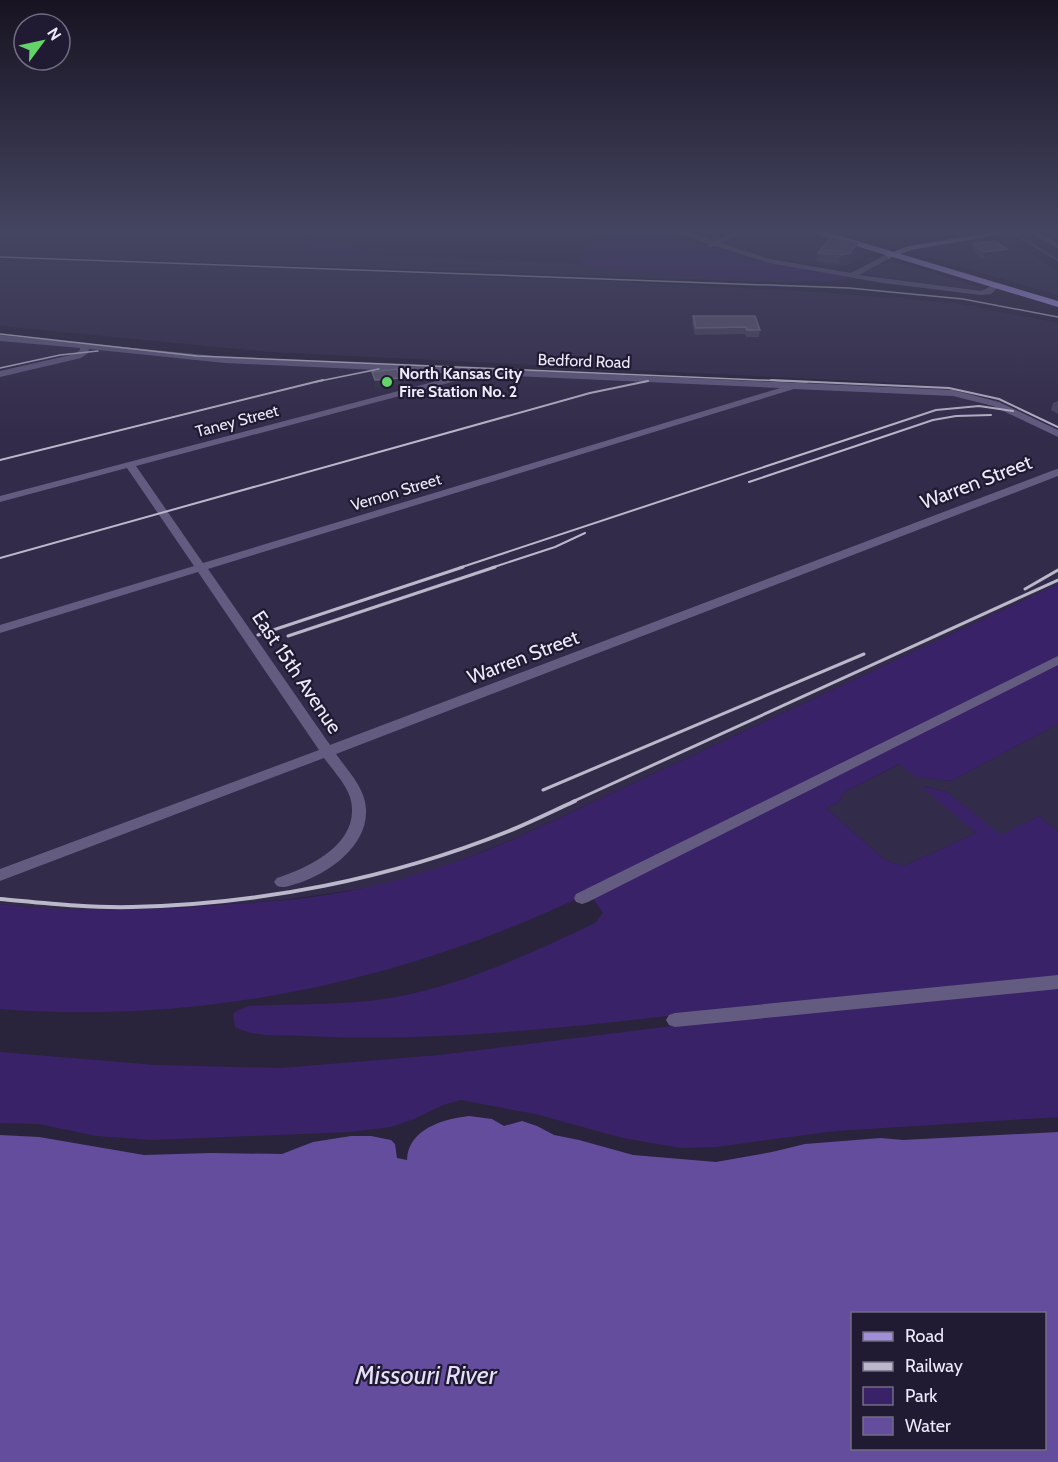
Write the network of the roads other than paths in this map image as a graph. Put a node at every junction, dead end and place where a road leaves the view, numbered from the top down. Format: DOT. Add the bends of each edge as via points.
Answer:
graph roads {
  1 [pos="0,338"];
  2 [pos="84,347"];
  3 [pos="481,372"];
  4 [pos="0,374"];
  5 [pos="801,385"];
  6 [pos="1058,434"];
  7 [pos="130,465"];
  8 [pos="1058,472"];
  9 [pos="0,499"];
  10 [pos="201,568"];
  11 [pos="0,629"];
  12 [pos="1058,660"];
  13 [pos="328,752"];
  14 [pos="0,875"];
  15 [pos="282,882"];
  16 [pos="582,898"];
  17 [pos="1058,982"];
  18 [pos="675,1020"];
  1 -- 2 [label="street, Bedford Road"];
  2 -- 3 [label="street, Bedford Road" via="225,360"];
  2 -- 4 [label="street" via="85,351 78,356"];
  3 -- 5 [label="street, Bedford Road"];
  3 -- 7 [label="street, Taney Street"];
  5 -- 6 [label="street, Bedford Road" via="952,393 996,404"];
  5 -- 10 [label="street, Vernon Street"];
  7 -- 9 [label="street, Taney Street"];
  7 -- 10 [label="street, East 15th Avenue"];
  8 -- 13 [label="street, Warren Street"];
  10 -- 11 [label="street, Vernon Street"];
  10 -- 13 [label="street, East 15th Avenue"];
  12 -- 16 [label="street"];
  13 -- 14 [label="street, Warren Street"];
  13 -- 15 [label="street, East 15th Avenue" via="357,795 359,821 348,842 328,861"];
  17 -- 18 [label="street"];
}
